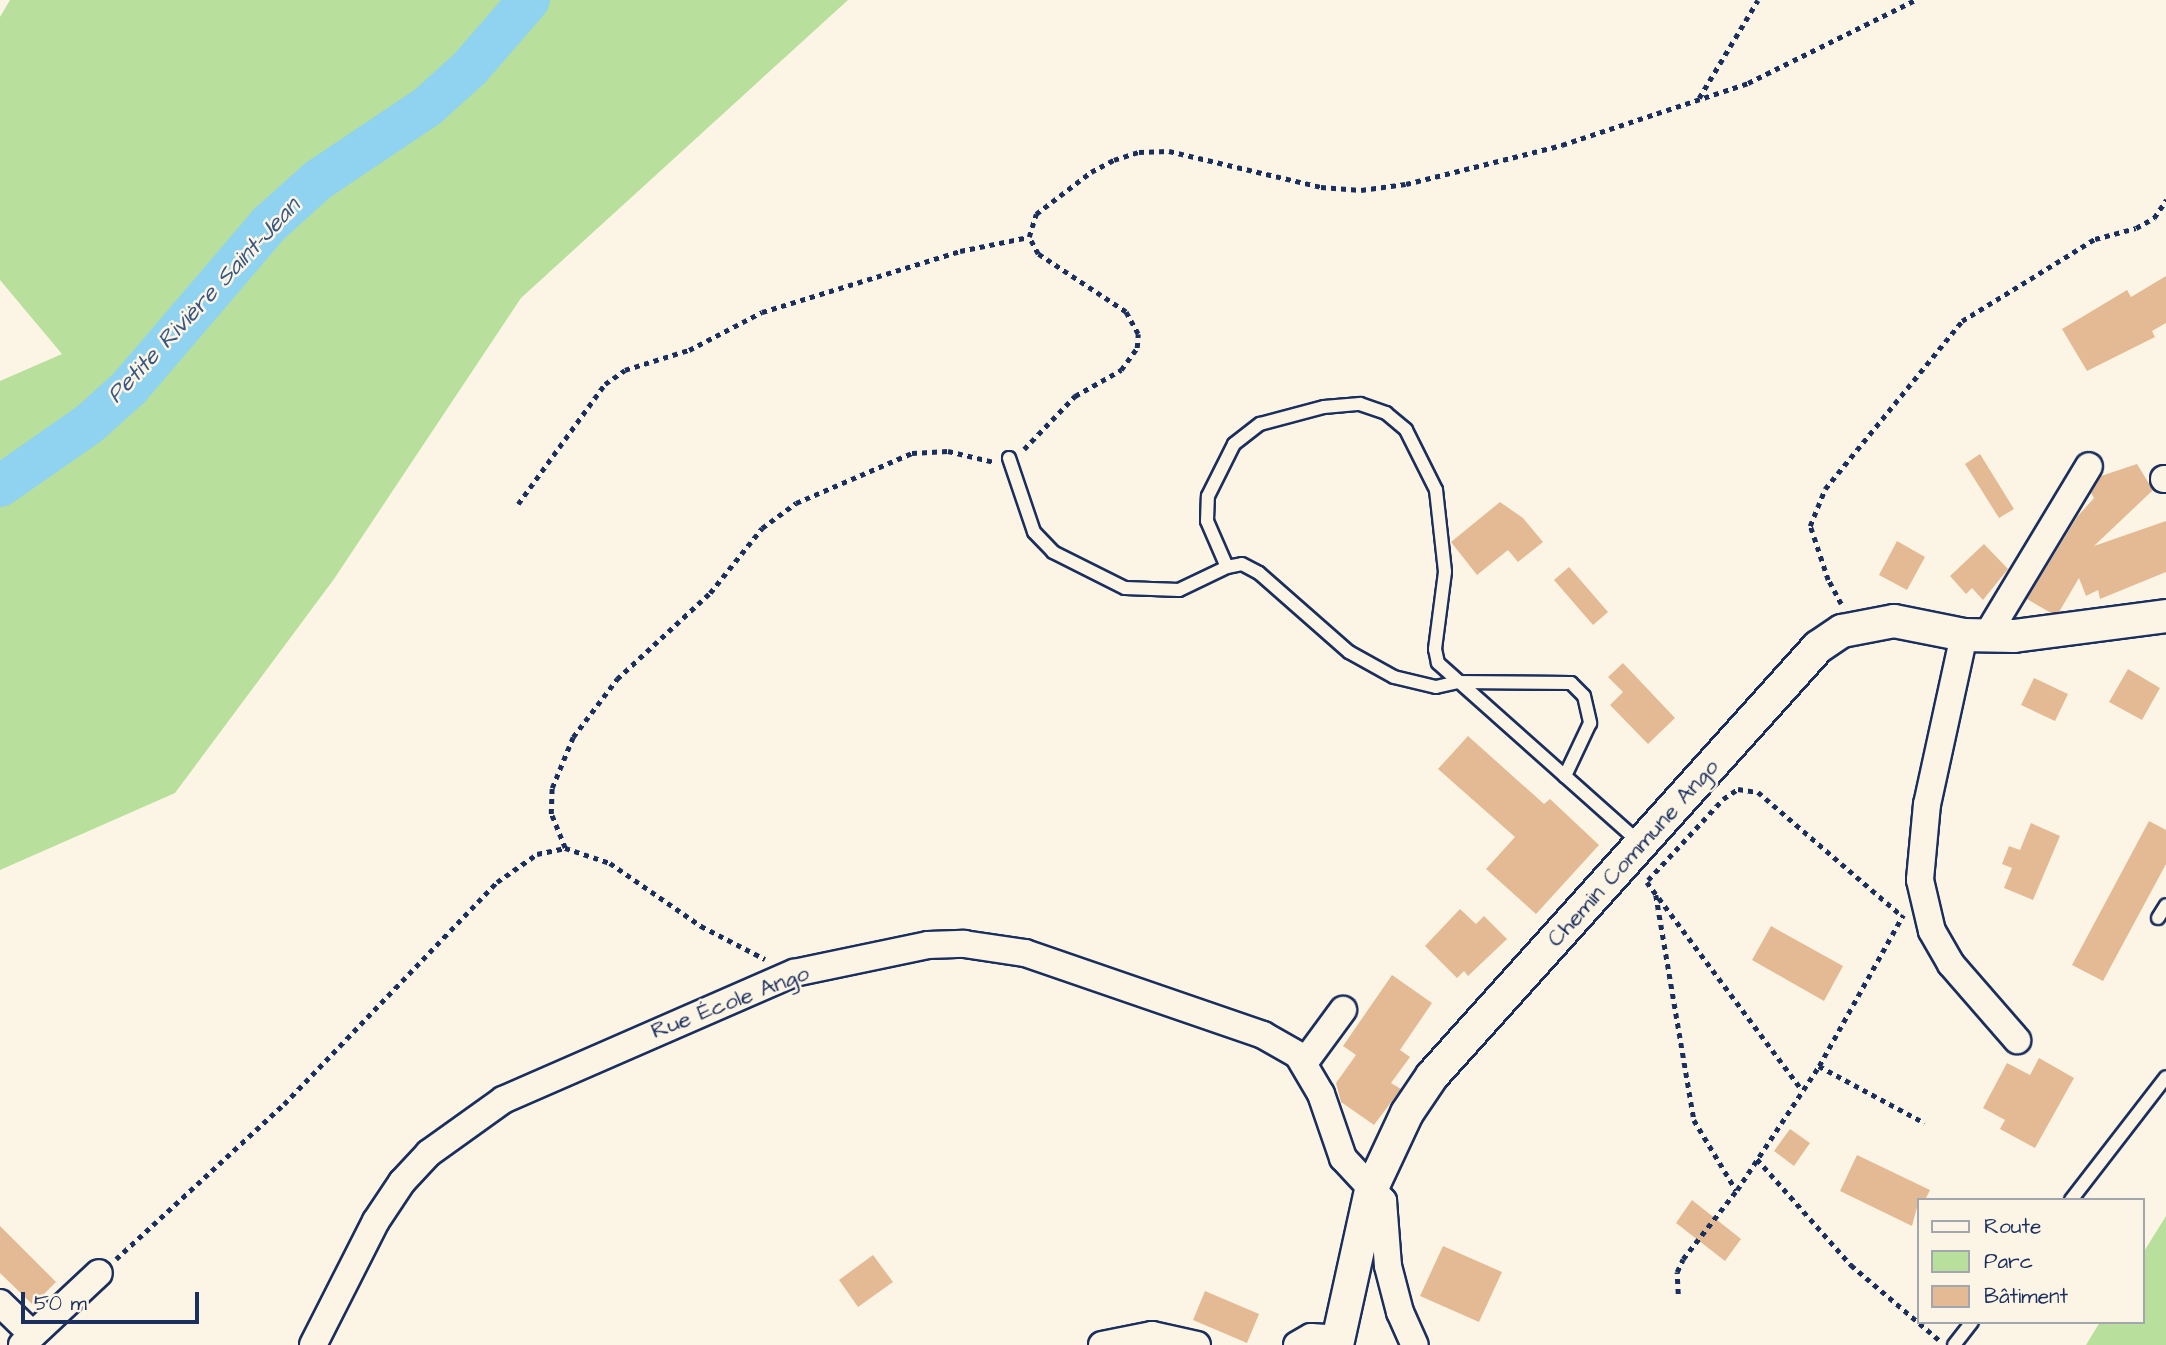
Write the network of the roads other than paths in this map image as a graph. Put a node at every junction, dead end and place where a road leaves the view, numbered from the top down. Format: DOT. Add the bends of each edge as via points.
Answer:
graph roads {
  1 [pos="1009,458"];
  2 [pos="2089,466"];
  3 [pos="1227,567"];
  4 [pos="2166,616"];
  5 [pos="1975,635"];
  6 [pos="1458,682"];
  7 [pos="1565,776"];
  8 [pos="1642,845"];
  9 [pos="2166,905"];
  10 [pos="2158,918"];
  11 [pos="1343,1010"];
  12 [pos="2017,1040"];
  13 [pos="1304,1063"];
  14 [pos="2166,1077"];
  15 [pos="1371,1190"];
  16 [pos="2073,1198"];
  17 [pos="99,1273"];
  18 [pos="0,1304"];
  19 [pos="1970,1324"];
  20 [pos="27,1339"];
  21 [pos="1337,1342"];
  22 [pos="313,1345"];
  23 [pos="1102,1345"];
  24 [pos="1197,1345"];
  25 [pos="1297,1345"];
  26 [pos="1415,1345"];
  27 [pos="1954,1345"];
  1 -- 3 [label="lane" via="1034,533 1053,552 1084,569 1125,587 1152,591 1179,590"];
  2 -- 5 [label="street"];
  3 -- 6 [label="lane" via="1242,564 1259,573 1349,652 1394,677 1436,687"];
  3 -- 6 [label="lane" via="1207,522 1208,496 1234,444 1260,424 1324,407 1360,404 1386,413 1406,430 1436,490 1445,572 1435,649 1438,663"];
  4 -- 5 [label="street, Chemin Commune Ango"];
  5 -- 8 [label="street, Chemin Commune Ango" via="1894,621 1842,631 1796,666"];
  5 -- 12 [label="street" via="1927,804 1920,880 1932,931 1951,964"];
  6 -- 7 [label="lane"];
  6 -- 7 [label="lane" via="1571,682 1584,696 1590,723"];
  7 -- 8 [label="lane"];
  8 -- 15 [label="street, Chemin Commune Ango" via="1432,1076 1402,1123"];
  9 -- 10 [label="lane"];
  11 -- 13 [label="street"];
  13 -- 15 [label="street, Rue École Ango" via="1321,1094 1343,1158"];
  13 -- 22 [label="street, Rue École Ango" via="1263,1035 995,946 928,944 794,973 608,1051 503,1100 464,1125 402,1182 376,1221"];
  14 -- 16 [label="lane"];
  15 -- 21 [label="street, Chemin Commune Ango"];
  15 -- 26 [label="street" via="1382,1200 1388,1266 1400,1312"];
  17 -- 20 [label="street"];
  18 -- 20 [label="street"];
  19 -- 27 [label="lane"];
  21 -- 25 [label="street, Chemin Commune Ango" via="1311,1337"];
  23 -- 24 [label="street" via="1160,1335"];
}
